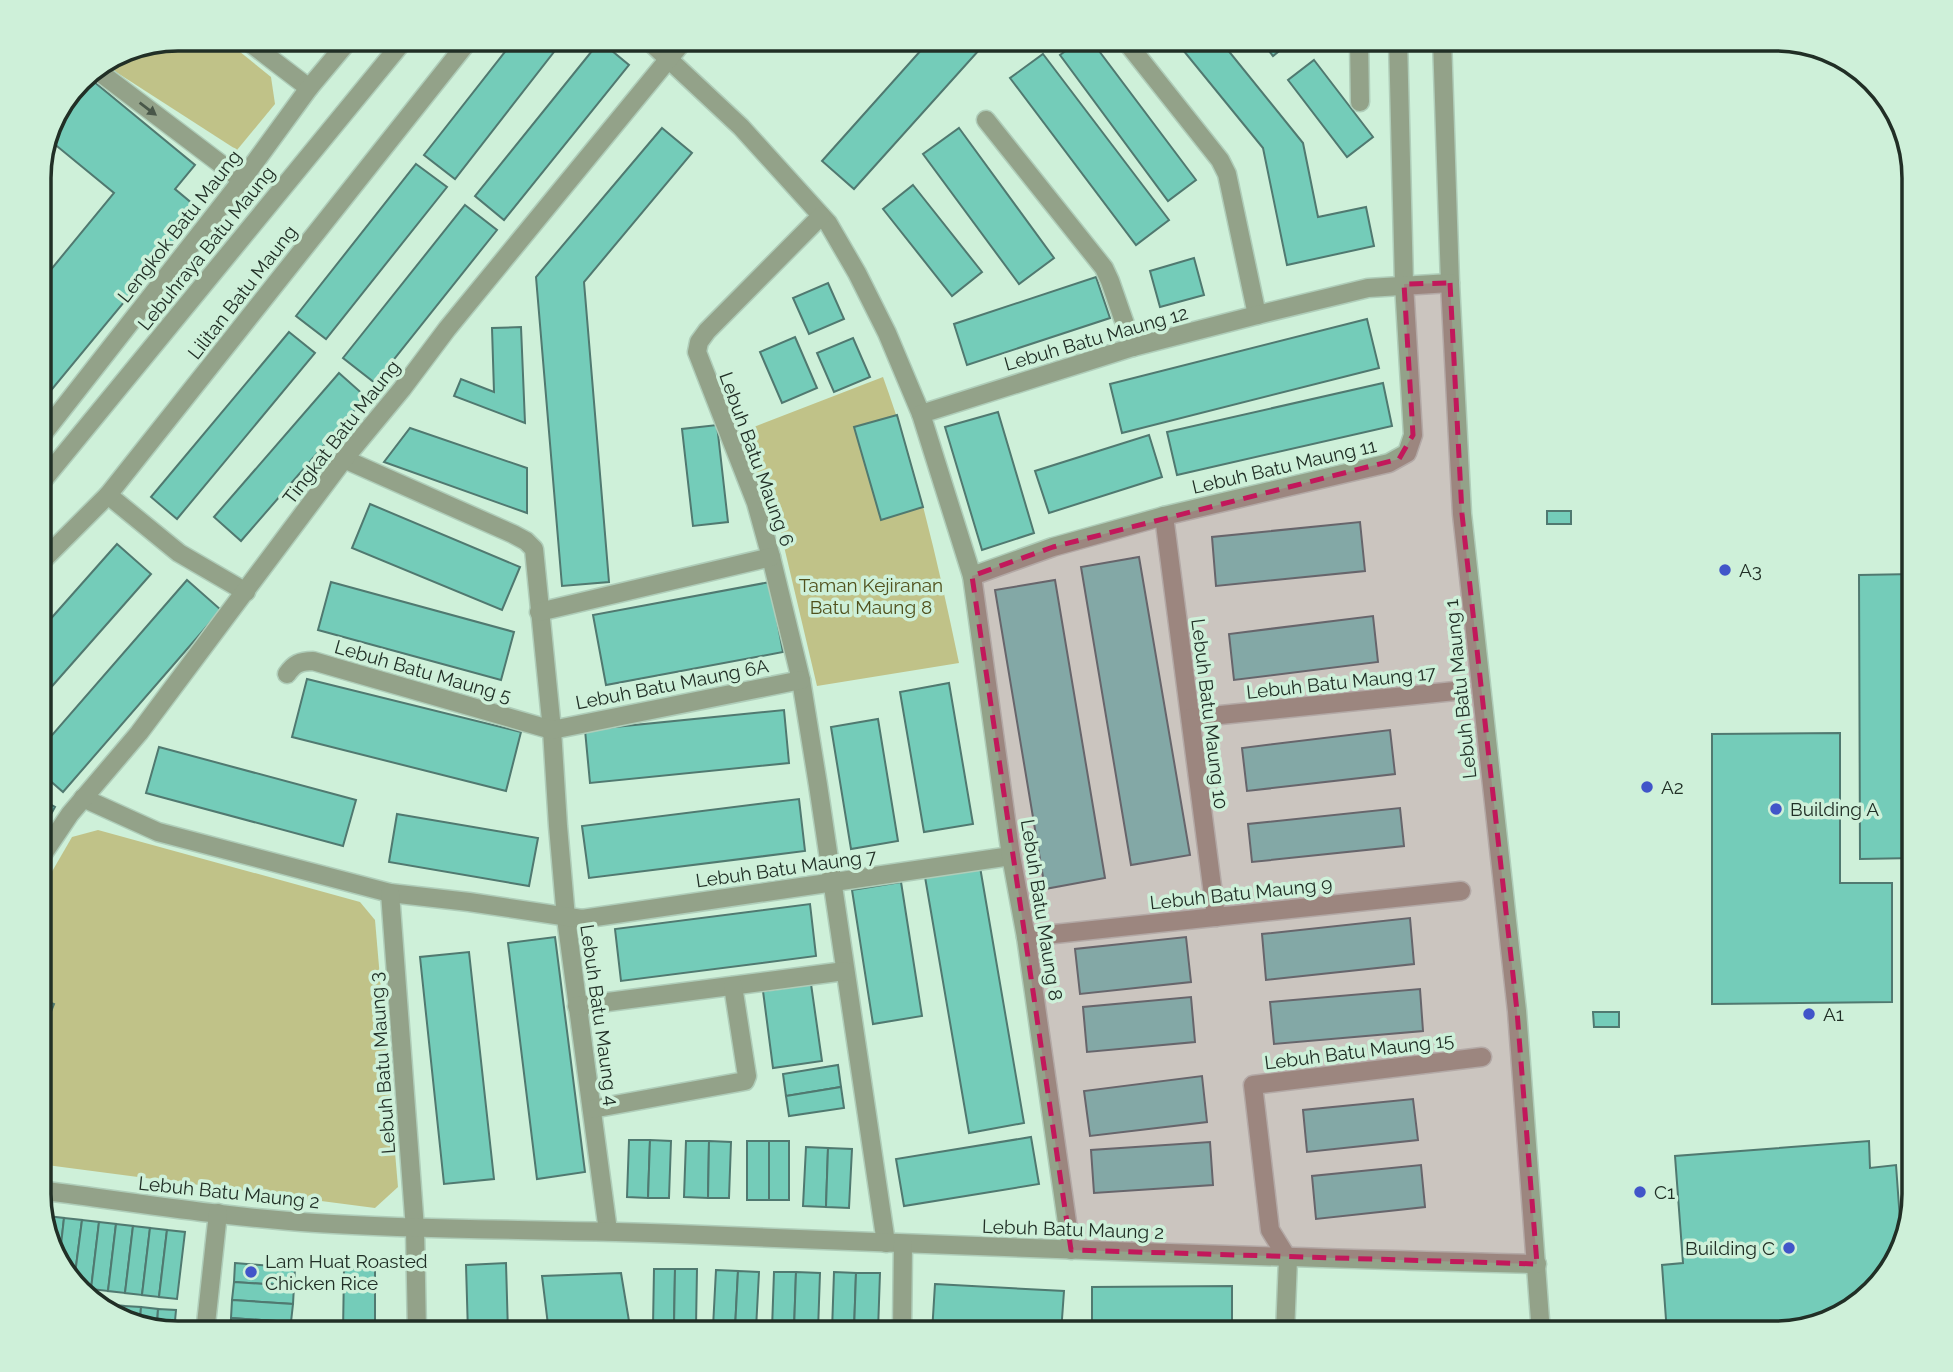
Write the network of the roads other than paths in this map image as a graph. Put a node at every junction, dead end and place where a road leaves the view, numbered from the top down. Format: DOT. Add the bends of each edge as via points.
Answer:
graph roads {
  1 [pos="262,51"];
  2 [pos="339,51"];
  3 [pos="394,51"];
  4 [pos="460,51"];
  5 [pos="662,51"];
  6 [pos="674,51"];
  7 [pos="1134,51"];
  8 [pos="1359,51"];
  9 [pos="1398,51"];
  10 [pos="1441,51"];
  11 [pos="669,57"];
  12 [pos="103,75"];
  13 [pos="309,88"];
  14 [pos="1360,102"];
  15 [pos="986,120"];
  16 [pos="242,180"];
  17 [pos="821,216"];
  18 [pos="1450,283"];
  19 [pos="1404,284"];
  20 [pos="1257,315"];
  21 [pos="1133,347"];
  22 [pos="921,414"];
  23 [pos="51,424"];
  24 [pos="344,459"];
  25 [pos="51,470"];
  26 [pos="107,495"];
  27 [pos="1164,516"];
  28 [pos="51,552"];
  29 [pos="771,557"];
  30 [pos="972,576"];
  31 [pos="246,592"];
  32 [pos="539,612"];
  33 [pos="288,674"];
  34 [pos="800,680"];
  35 [pos="1455,691"];
  36 [pos="1191,718"];
  37 [pos="552,730"];
  38 [pos="83,798"];
  39 [pos="51,843"];
  40 [pos="1011,856"];
  41 [pos="833,882"];
  42 [pos="1461,891"];
  43 [pos="390,893"];
  44 [pos="1216,917"];
  45 [pos="566,918"];
  46 [pos="1026,937"];
  47 [pos="845,971"];
  48 [pos="733,986"];
  49 [pos="576,1006"];
  50 [pos="1482,1057"];
  51 [pos="592,1109"];
  52 [pos="51,1192"];
  53 [pos="218,1213"];
  54 [pos="415,1229"];
  55 [pos="608,1231"];
  56 [pos="894,1243"];
  57 [pos="1071,1250"];
  58 [pos="1288,1259"];
  59 [pos="1537,1264"];
  60 [pos="206,1321"];
  61 [pos="417,1321"];
  62 [pos="901,1321"];
  63 [pos="1286,1321"];
  64 [pos="1540,1321"];
  1 -- 13 [label="street"];
  2 -- 13 [label="street, Lengkok Batu Maung"];
  3 -- 25 [label="street, Lebuhraya Batu Maung"];
  4 -- 26 [label="street, Lilitan Batu Maung"];
  5 -- 11 [label="street"];
  6 -- 11 [label="street, Tingkat Batu Maung"];
  7 -- 20 [label="street" via="1227,174"];
  8 -- 14 [label="street"];
  9 -- 19 [label="street, Lebuh Batu Maung 11"];
  10 -- 18 [label="street, Lebuh Batu Maung 1"];
  11 -- 17 [label="street" via="741,127"];
  11 -- 24 [label="street, Tingkat Batu Maung"];
  12 -- 16 [label="street, one-way"];
  13 -- 16 [label="street, Lengkok Batu Maung"];
  15 -- 21 [label="street" via="1104,268"];
  16 -- 23 [label="street, Lengkok Batu Maung"];
  17 -- 22 [label="street" via="836,235 887,333"];
  17 -- 29 [label="street, Lebuh Batu Maung 6" via="707,331 697,352 756,503"];
  18 -- 19 [label="street, Lebuh Batu Maung 12"];
  18 -- 59 [label="street, Lebuh Batu Maung 1" via="1462,514 1517,1011"];
  19 -- 20 [label="street, Lebuh Batu Maung 12" via="1368,288"];
  19 -- 27 [label="street, Lebuh Batu Maung 11" via="1413,435 1406,453 1389,463"];
  20 -- 21 [label="street, Lebuh Batu Maung 12"];
  21 -- 22 [label="street, Lebuh Batu Maung 12"];
  22 -- 30 [label="street"];
  24 -- 31 [label="street, Tingkat Batu Maung"];
  24 -- 32 [label="street, Lebuh Batu Maung 4" via="526,541 536,559"];
  26 -- 28 [label="street, Lilitan Batu Maung"];
  26 -- 31 [label="street" via="179,553"];
  27 -- 30 [label="street, Lebuh Batu Maung 11" via="1053,547"];
  27 -- 36 [label="street, Lebuh Batu Maung 10"];
  29 -- 32 [label="street"];
  29 -- 34 [label="street, Lebuh Batu Maung 6"];
  30 -- 40 [label="street, Lebuh Batu Maung 8"];
  31 -- 38 [label="street, Tingkat Batu Maung" via="139,733"];
  32 -- 37 [label="street, Lebuh Batu Maung 4"];
  33 -- 37 [label="street, Lebuh Batu Maung 5" via="293,666 313,661"];
  34 -- 37 [label="street, Lebuh Batu Maung 6A"];
  34 -- 41 [label="street, Lebuh Batu Maung 6"];
  35 -- 36 [label="street, Lebuh Batu Maung 17"];
  36 -- 44 [label="street, Lebuh Batu Maung 10"];
  37 -- 45 [label="street, Lebuh Batu Maung 4"];
  38 -- 39 [label="street, Tingkat Batu Maung"];
  38 -- 43 [label="street" via="158,832"];
  40 -- 41 [label="street, Lebuh Batu Maung 7"];
  40 -- 46 [label="street, Lebuh Batu Maung 8"];
  41 -- 45 [label="street, Lebuh Batu Maung 7"];
  41 -- 47 [label="street, Lebuh Batu Maung 6"];
  42 -- 44 [label="street, Lebuh Batu Maung 9"];
  43 -- 45 [label="street"];
  43 -- 54 [label="street, Lebuh Batu Maung 3"];
  44 -- 46 [label="street, Lebuh Batu Maung 9"];
  45 -- 49 [label="street, Lebuh Batu Maung 4"];
  46 -- 57 [label="street, Lebuh Batu Maung 8"];
  47 -- 48 [label="street"];
  47 -- 56 [label="street, Lebuh Batu Maung 6"];
  48 -- 49 [label="street"];
  48 -- 51 [label="street" via="745,1081"];
  49 -- 51 [label="street, Lebuh Batu Maung 4"];
  50 -- 58 [label="street, Lebuh Batu Maung 15" via="1253,1085 1270,1230"];
  51 -- 55 [label="street, Lebuh Batu Maung 4"];
  52 -- 53 [label="street, Lebuh Batu Maung 2"];
  53 -- 54 [label="street, Lebuh Batu Maung 2"];
  53 -- 60 [label="street"];
  54 -- 55 [label="street"];
  54 -- 61 [label="street, Lebuh Batu Maung 3"];
  55 -- 56 [label="street, Lebuh Batu Maung 2"];
  56 -- 57 [label="street, Lebuh Batu Maung 2"];
  56 -- 62 [label="street, Lebuh Batu Maung 6"];
  57 -- 58 [label="street, Lebuh Batu Maung 2"];
  58 -- 59 [label="street, Lebuh Batu Maung 2"];
  58 -- 63 [label="street"];
  59 -- 64 [label="street, Lebuh Batu Maung 1"];
}
